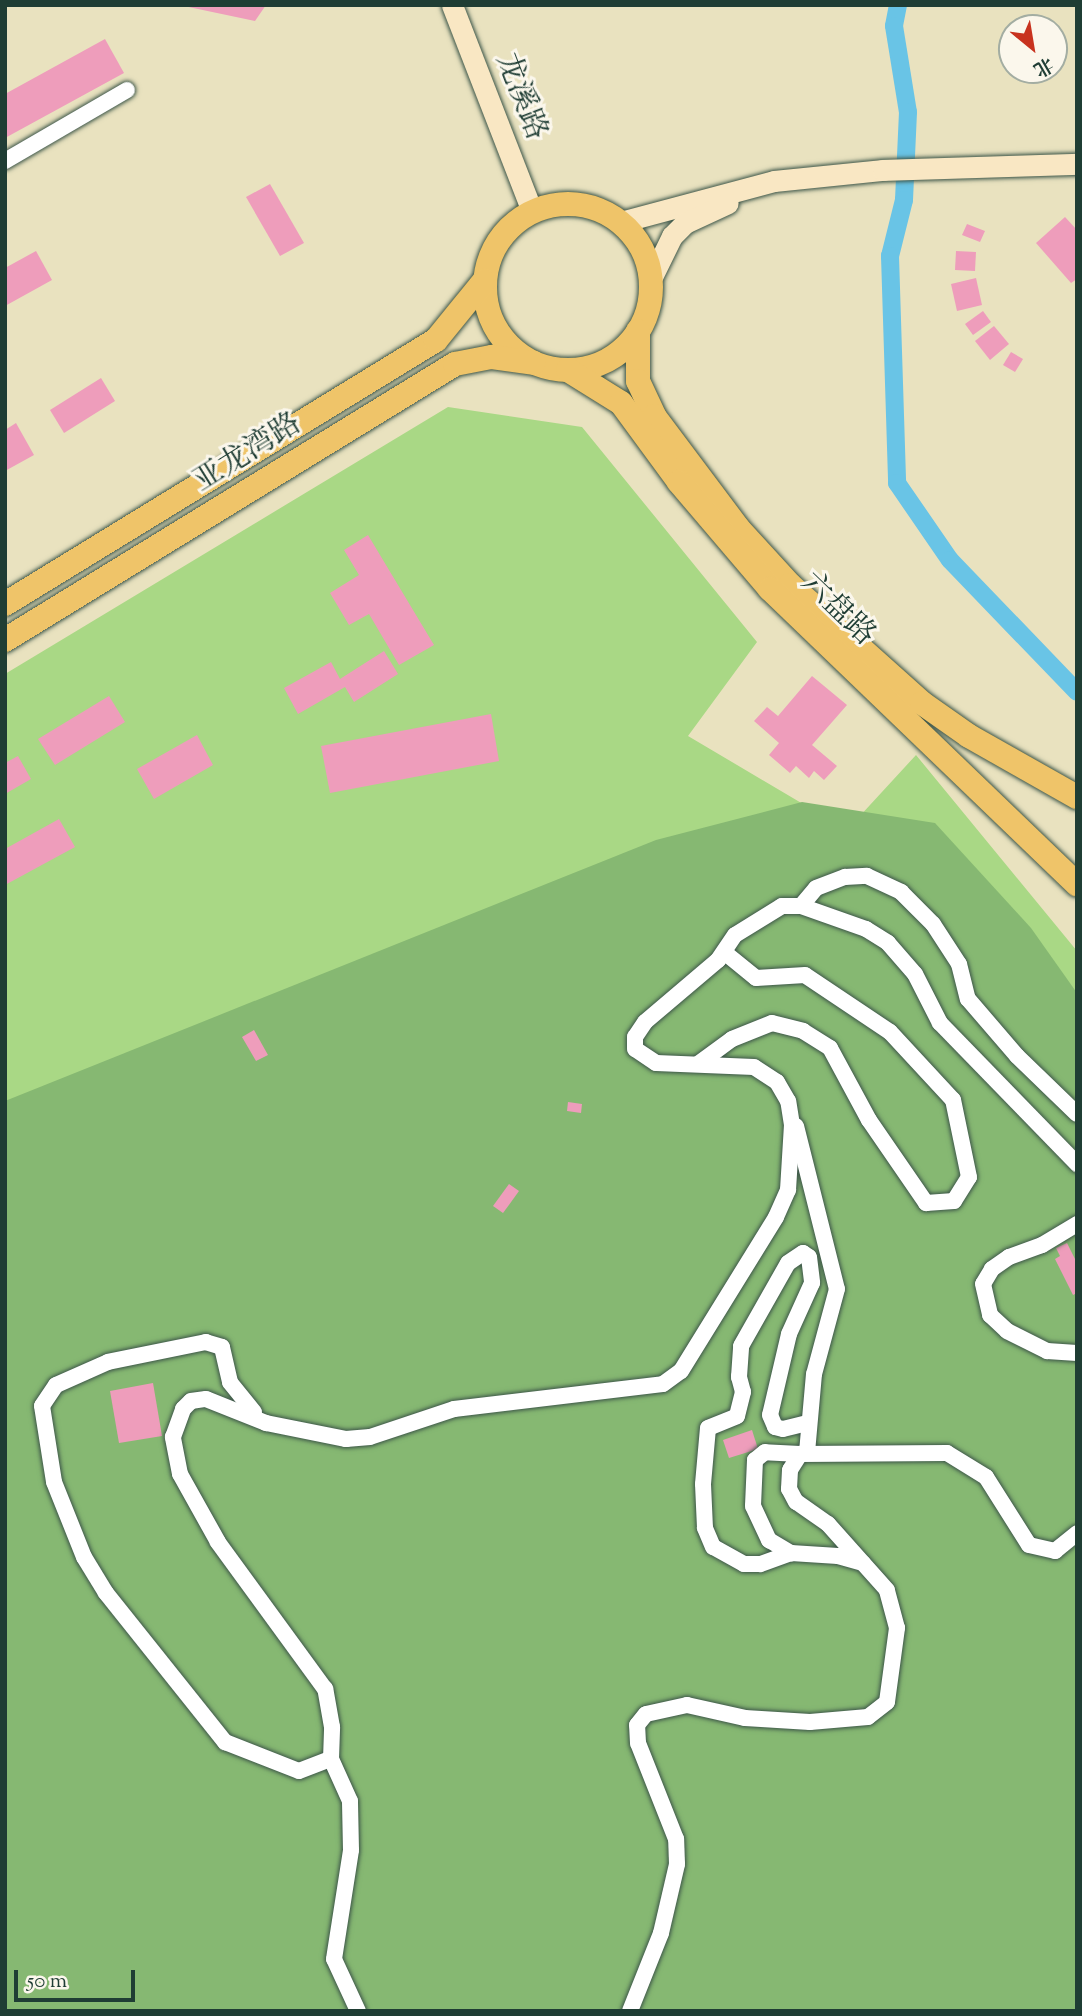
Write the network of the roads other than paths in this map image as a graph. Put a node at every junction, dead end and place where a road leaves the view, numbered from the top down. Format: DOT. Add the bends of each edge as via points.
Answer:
graph roads {
  1 [pos="452,5"];
  2 [pos="127,90"];
  3 [pos="5,161"];
  4 [pos="1077,164"];
  5 [pos="774,181"];
  6 [pos="532,211"];
  7 [pos="621,222"];
  8 [pos="652,279"];
  9 [pos="484,281"];
  10 [pos="638,331"];
  11 [pos="534,363"];
  12 [pos="568,370"];
  13 [pos="5,604"];
  14 [pos="5,640"];
  15 [pos="1077,797"];
  16 [pos="1077,884"];
  17 [pos="801,906"];
  18 [pos="724,952"];
  19 [pos="698,1064"];
  20 [pos="788,1101"];
  21 [pos="1077,1114"];
  22 [pos="1077,1164"];
  23 [pos="1077,1224"];
  24 [pos="1077,1353"];
  25 [pos="266,1423"];
  26 [pos="807,1423"];
  27 [pos="803,1454"];
  28 [pos="1077,1533"];
  29 [pos="791,1553"];
  30 [pos="863,1563"];
  31 [pos="331,1759"];
  32 [pos="358,2011"];
  33 [pos="630,2011"];
  1 -- 6 [label="street, 龙溪路"];
  2 -- 3 [label="street"];
  4 -- 5 [label="street" via="883,170"];
  5 -- 7 [label="street"];
  5 -- 8 [label="street" via="685,223 664,248"];
  6 -- 7 [label="main road" via="573,204 594,207"];
  6 -- 9 [label="main road" via="508,228 497,244"];
  7 -- 8 [label="main road" via="642,247"];
  8 -- 10 [label="main road" via="649,306"];
  9 -- 11 [label="main road" via="488,314 500,334"];
  9 -- 13 [label="main road, 亚龙湾路" via="436,340"];
  10 -- 12 [label="main road" via="608,360"];
  10 -- 15 [label="main road, 六盘路" via="638,381 654,416 738,528 790,585 922,703 969,736"];
  11 -- 12 [label="main road"];
  11 -- 14 [label="main road, 亚龙湾路" via="492,357 455,364"];
  12 -- 16 [label="main road, 六盘路" via="621,403 678,482 770,589"];
  17 -- 18 [label="street" via="782,906 765,915 735,935"];
  17 -- 21 [label="street" via="816,888 845,877 867,876 901,892 933,924 959,964 968,999 1017,1056"];
  17 -- 22 [label="street" via="866,929 888,943 915,974 940,1023"];
  18 -- 19 [label="street" via="635,1037 635,1049 644,1059"];
  18 -- 19 [label="street" via="756,978 806,975 890,1032 953,1100 969,1177 954,1200 926,1203 869,1120 830,1048 803,1031 772,1023 732,1039"];
  19 -- 20 [label="street" via="754,1067 777,1083"];
  20 -- 25 [label="street" via="792,1125 788,1191 755,1257 698,1350 663,1384 454,1409 370,1437 326,1438"];
  20 -- 26 [label="street" via="813,1181 837,1289 836,1305 817,1357"];
  23 -- 24 [label="street" via="1042,1245 1009,1257 992,1269 983,1284 990,1315 1007,1331 1047,1351"];
  25 -- 31 [label="street" via="228,1405 206,1399 191,1401 176,1423 172,1451 218,1542 325,1689 332,1727"];
  25 -- 31 [label="street" via="230,1382 222,1347 206,1342 97,1366 50,1389 42,1406 54,1482 84,1557 106,1593 225,1742 299,1771"];
  26 -- 27 [label="street"];
  26 -- 29 [label="street" via="791,1429 775,1427 771,1415 789,1334 812,1283 809,1257 803,1253 788,1263 741,1346 743,1392 737,1416 708,1428 703,1485 705,1528 713,1548 744,1564 760,1564"];
  27 -- 28 [label="street" via="947,1453 986,1477 1029,1545 1055,1551"];
  27 -- 29 [label="street" via="765,1452 751,1471 753,1506 761,1526 769,1540"];
  27 -- 30 [label="street" via="790,1471 789,1489 796,1502 812,1509"];
  29 -- 30 [label="street"];
  30 -- 33 [label="street" via="887,1590 897,1628 894,1669 883,1709 868,1717 810,1722 745,1718 687,1705 646,1714 637,1725 638,1743 676,1839 677,1864 661,1933"];
  31 -- 32 [label="street" via="347,1790 351,1821 351,1850 334,1959"];
}
